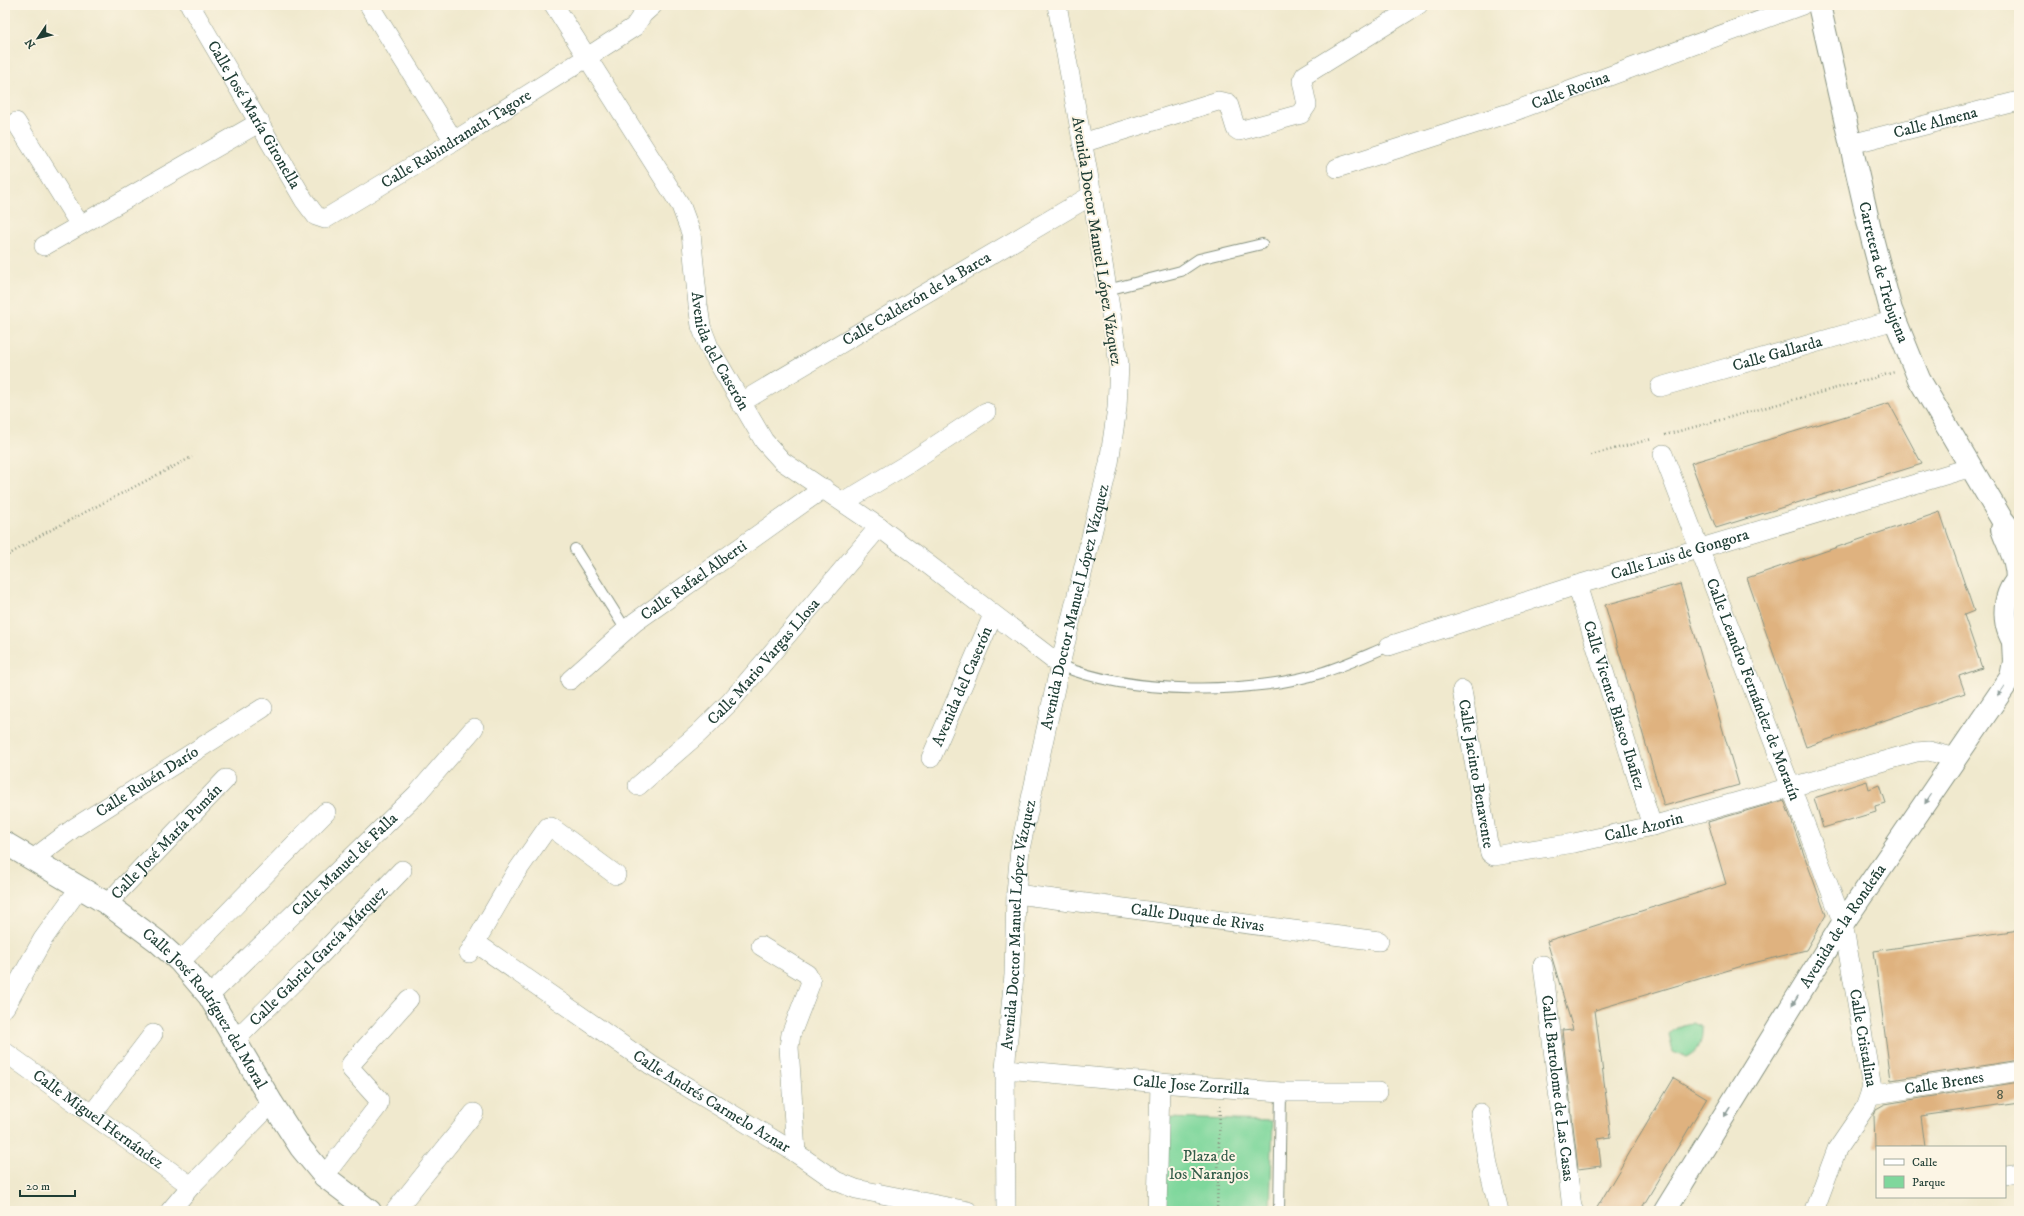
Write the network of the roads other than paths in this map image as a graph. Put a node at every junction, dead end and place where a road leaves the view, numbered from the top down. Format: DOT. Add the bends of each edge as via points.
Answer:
graph roads {
  1 [pos="190,5"];
  2 [pos="369,5"];
  3 [pos="554,5"];
  4 [pos="654,5"];
  5 [pos="1057,5"];
  6 [pos="1418,5"];
  7 [pos="1802,5"];
  8 [pos="1819,5"];
  9 [pos="586,58"];
  10 [pos="2019,100"];
  11 [pos="16,122"];
  12 [pos="260,122"];
  13 [pos="454,141"];
  14 [pos="1082,143"];
  15 [pos="1851,144"];
  16 [pos="1337,168"];
  17 [pos="1092,195"];
  18 [pos="324,219"];
  19 [pos="80,225"];
  20 [pos="1262,244"];
  21 [pos="44,246"];
  22 [pos="1107,290"];
  23 [pos="1895,320"];
  24 [pos="1660,387"];
  25 [pos="740,403"];
  26 [pos="986,412"];
  27 [pos="1661,445"];
  28 [pos="1972,467"];
  29 [pos="824,488"];
  30 [pos="844,502"];
  31 [pos="2001,518"];
  32 [pos="879,527"];
  33 [pos="2019,541"];
  34 [pos="1699,548"];
  35 [pos="575,549"];
  36 [pos="2018,580"];
  37 [pos="1577,585"];
  38 [pos="994,615"];
  39 [pos="626,630"];
  40 [pos="2016,645"];
  41 [pos="1389,646"];
  42 [pos="1060,665"];
  43 [pos="570,680"];
  44 [pos="1462,690"];
  45 [pos="263,708"];
  46 [pos="474,728"];
  47 [pos="931,758"];
  48 [pos="1956,758"];
  49 [pos="226,779"];
  50 [pos="638,786"];
  51 [pos="1791,786"];
  52 [pos="326,812"];
  53 [pos="1652,826"];
  54 [pos="5,843"];
  55 [pos="1494,856"];
  56 [pos="33,858"];
  57 [pos="402,870"];
  58 [pos="616,874"];
  59 [pos="80,887"];
  60 [pos="1016,894"];
  61 [pos="107,904"];
  62 [pos="1843,923"];
  63 [pos="1378,941"];
  64 [pos="760,946"];
  65 [pos="180,962"];
  66 [pos="1543,965"];
  67 [pos="209,996"];
  68 [pos="409,999"];
  69 [pos="5,1007"];
  70 [pos="153,1034"];
  71 [pos="234,1041"];
  72 [pos="5,1052"];
  73 [pos="1005,1069"];
  74 [pos="2019,1071"];
  75 [pos="1160,1083"];
  76 [pos="1281,1092"];
  77 [pos="1378,1092"];
  78 [pos="1870,1095"];
  79 [pos="272,1102"];
  80 [pos="474,1113"];
  81 [pos="1480,1113"];
  82 [pos="92,1114"];
  83 [pos="796,1153"];
  84 [pos="324,1176"];
  85 [pos="191,1186"];
  86 [pos="170,1211"];
  87 [pos="370,1211"];
  88 [pos="395,1211"];
  89 [pos="968,1211"];
  90 [pos="1006,1211"];
  91 [pos="1157,1211"];
  92 [pos="1279,1211"];
  93 [pos="1499,1211"];
  94 [pos="1574,1211"];
  95 [pos="1665,1211"];
  96 [pos="1814,1211"];
  1 -- 12 [label="street, Calle José María Gironella"];
  2 -- 13 [label="street"];
  3 -- 9 [label="street, Avenida del Caserón"];
  4 -- 9 [label="street, Calle Rabindranath Tagore" via="634,26"];
  5 -- 14 [label="street, Avenida Doctor Manuel López Vázquez"];
  6 -- 14 [label="street" via="1305,74 1302,81 1307,105 1301,114 1239,131 1236,129 1228,103 1218,100"];
  7 -- 16 [label="street, Calle Rocina" via="1512,112"];
  8 -- 15 [label="street, Carretera de Trebujena"];
  9 -- 13 [label="street, Calle Rabindranath Tagore"];
  9 -- 25 [label="street, Avenida del Caserón" via="680,206 692,233 701,326 709,347"];
  10 -- 15 [label="street, Calle Almena"];
  11 -- 19 [label="street"];
  12 -- 18 [label="street, Calle José María Gironella" via="304,200 316,216"];
  12 -- 19 [label="street"];
  13 -- 18 [label="street, Calle Rabindranath Tagore"];
  14 -- 17 [label="street, Avenida Doctor Manuel López Vázquez"];
  15 -- 23 [label="street, Carretera de Trebujena" via="1872,238"];
  17 -- 22 [label="street, Avenida Doctor Manuel López Vázquez"];
  17 -- 25 [label="street, Calle Calderón de la Barca"];
  19 -- 21 [label="street"];
  20 -- 22 [label="lane" via="1199,259 1181,271"];
  22 -- 42 [label="street, Avenida Doctor Manuel López Vázquez" via="1119,364 1117,408 1109,463"];
  23 -- 24 [label="street, Calle Gallarda"];
  23 -- 28 [label="street, Carretera de Trebujena" via="1919,379"];
  25 -- 29 [label="street, Avenida del Caserón" via="764,441 782,461"];
  26 -- 30 [label="street"];
  27 -- 34 [label="street, Calle Leandro Fernández de Moratín"];
  28 -- 31 [label="street, Carretera de Trebujena"];
  28 -- 34 [label="street, Calle Luis de Gongora"];
  29 -- 30 [label="street, Avenida del Caserón"];
  29 -- 39 [label="street, Calle Rafael Alberti"];
  30 -- 32 [label="street, Avenida del Caserón"];
  31 -- 33 [label="street, Carretera de Trebujena"];
  31 -- 36 [label="street, Carretera de Trebujena" via="2004,535 2014,554"];
  32 -- 38 [label="street, Avenida del Caserón"];
  32 -- 50 [label="street, Calle Mario Vargas Llosa" via="731,701 699,733"];
  34 -- 37 [label="street, Calle Luis de Gongora"];
  34 -- 51 [label="street, Calle Leandro Fernández de Moratín"];
  35 -- 39 [label="lane"];
  36 -- 40 [label="street, Avenida de la Rondeña" via="2008,595 2005,611 2007,627"];
  37 -- 41 [label="street, Calle Luis de Gongora"];
  37 -- 53 [label="street, Calle Vicente Blasco Ibañez"];
  38 -- 42 [label="street, Avenida del Caserón"];
  38 -- 47 [label="street, Avenida del Caserón"];
  39 -- 43 [label="street, Calle Rafael Alberti"];
  40 -- 48 [label="street, Avenida de la Rondeña, one-way" via="2011,677"];
  41 -- 42 [label="lane" via="1324,672 1273,684 1227,687 1135,684 1080,673"];
  42 -- 60 [label="street, Avenida Doctor Manuel López Vázquez" via="1020,849"];
  44 -- 55 [label="street, Calle Jacinto Benavente" via="1489,849"];
  45 -- 56 [label="street, Calle Rubén Darío" via="87,820"];
  46 -- 67 [label="street, Calle Manuel de Falla" via="417,794"];
  48 -- 51 [label="street, Calle Azorin" via="1929,751 1916,752"];
  48 -- 62 [label="street, Avenida de la Rondeña, one-way"];
  49 -- 61 [label="street, Calle José María Pumán"];
  51 -- 53 [label="street, Calle Azorin"];
  51 -- 62 [label="street, Calle Leandro Fernández de Moratín"];
  52 -- 65 [label="street"];
  53 -- 55 [label="street, Calle Azorin" via="1574,843"];
  54 -- 56 [label="street, Calle José Rodríguez del Moral"];
  56 -- 59 [label="street, Calle José Rodríguez del Moral"];
  57 -- 71 [label="street, Calle Gabriel García Márquez"];
  58 -- 83 [label="street, Calle Andrés Carmelo Aznar" via="548,827 515,874 473,948 651,1065"];
  59 -- 61 [label="street, Calle José Rodríguez del Moral"];
  59 -- 69 [label="street" via="43,939"];
  60 -- 63 [label="street, Calle Duque de Rivas"];
  60 -- 73 [label="street, Avenida Doctor Manuel López Vázquez" via="1014,975"];
  61 -- 65 [label="street, Calle José Rodríguez del Moral" via="157,941"];
  62 -- 78 [label="street, Calle Cristalina" via="1872,1088"];
  62 -- 95 [label="street, Avenida de la Rondeña, one-way"];
  64 -- 83 [label="street" via="806,974 811,982 791,1034 789,1047"];
  65 -- 67 [label="street, Calle José Rodríguez del Moral"];
  66 -- 94 [label="street, Calle Bartolome de Las Casas"];
  67 -- 71 [label="street, Calle José Rodríguez del Moral"];
  68 -- 84 [label="street" via="351,1064 350,1069 379,1100 378,1106"];
  70 -- 82 [label="street"];
  71 -- 79 [label="street, Calle José Rodríguez del Moral"];
  72 -- 82 [label="street, Calle Miguel Hernández"];
  73 -- 75 [label="street, Calle Jose Zorrilla"];
  73 -- 90 [label="street, Avenida Doctor Manuel López Vázquez"];
  74 -- 78 [label="street, Calle Brenes"];
  75 -- 76 [label="street, Calle Jose Zorrilla"];
  75 -- 91 [label="street"];
  76 -- 77 [label="street, Calle Jose Zorrilla"];
  76 -- 92 [label="lane"];
  78 -- 96 [label="street, Calle Cristalina" via="1865,1108 1837,1149"];
  79 -- 84 [label="street, Calle José Rodríguez del Moral" via="301,1148"];
  79 -- 85 [label="street"];
  80 -- 88 [label="street"];
  81 -- 93 [label="street" via="1488,1166"];
  82 -- 85 [label="street, Calle Miguel Hernández"];
  83 -- 89 [label="street, Calle Andrés Carmelo Aznar" via="820,1172 856,1189"];
  84 -- 87 [label="street, Calle José Rodríguez del Moral"];
  85 -- 86 [label="street"];
}
